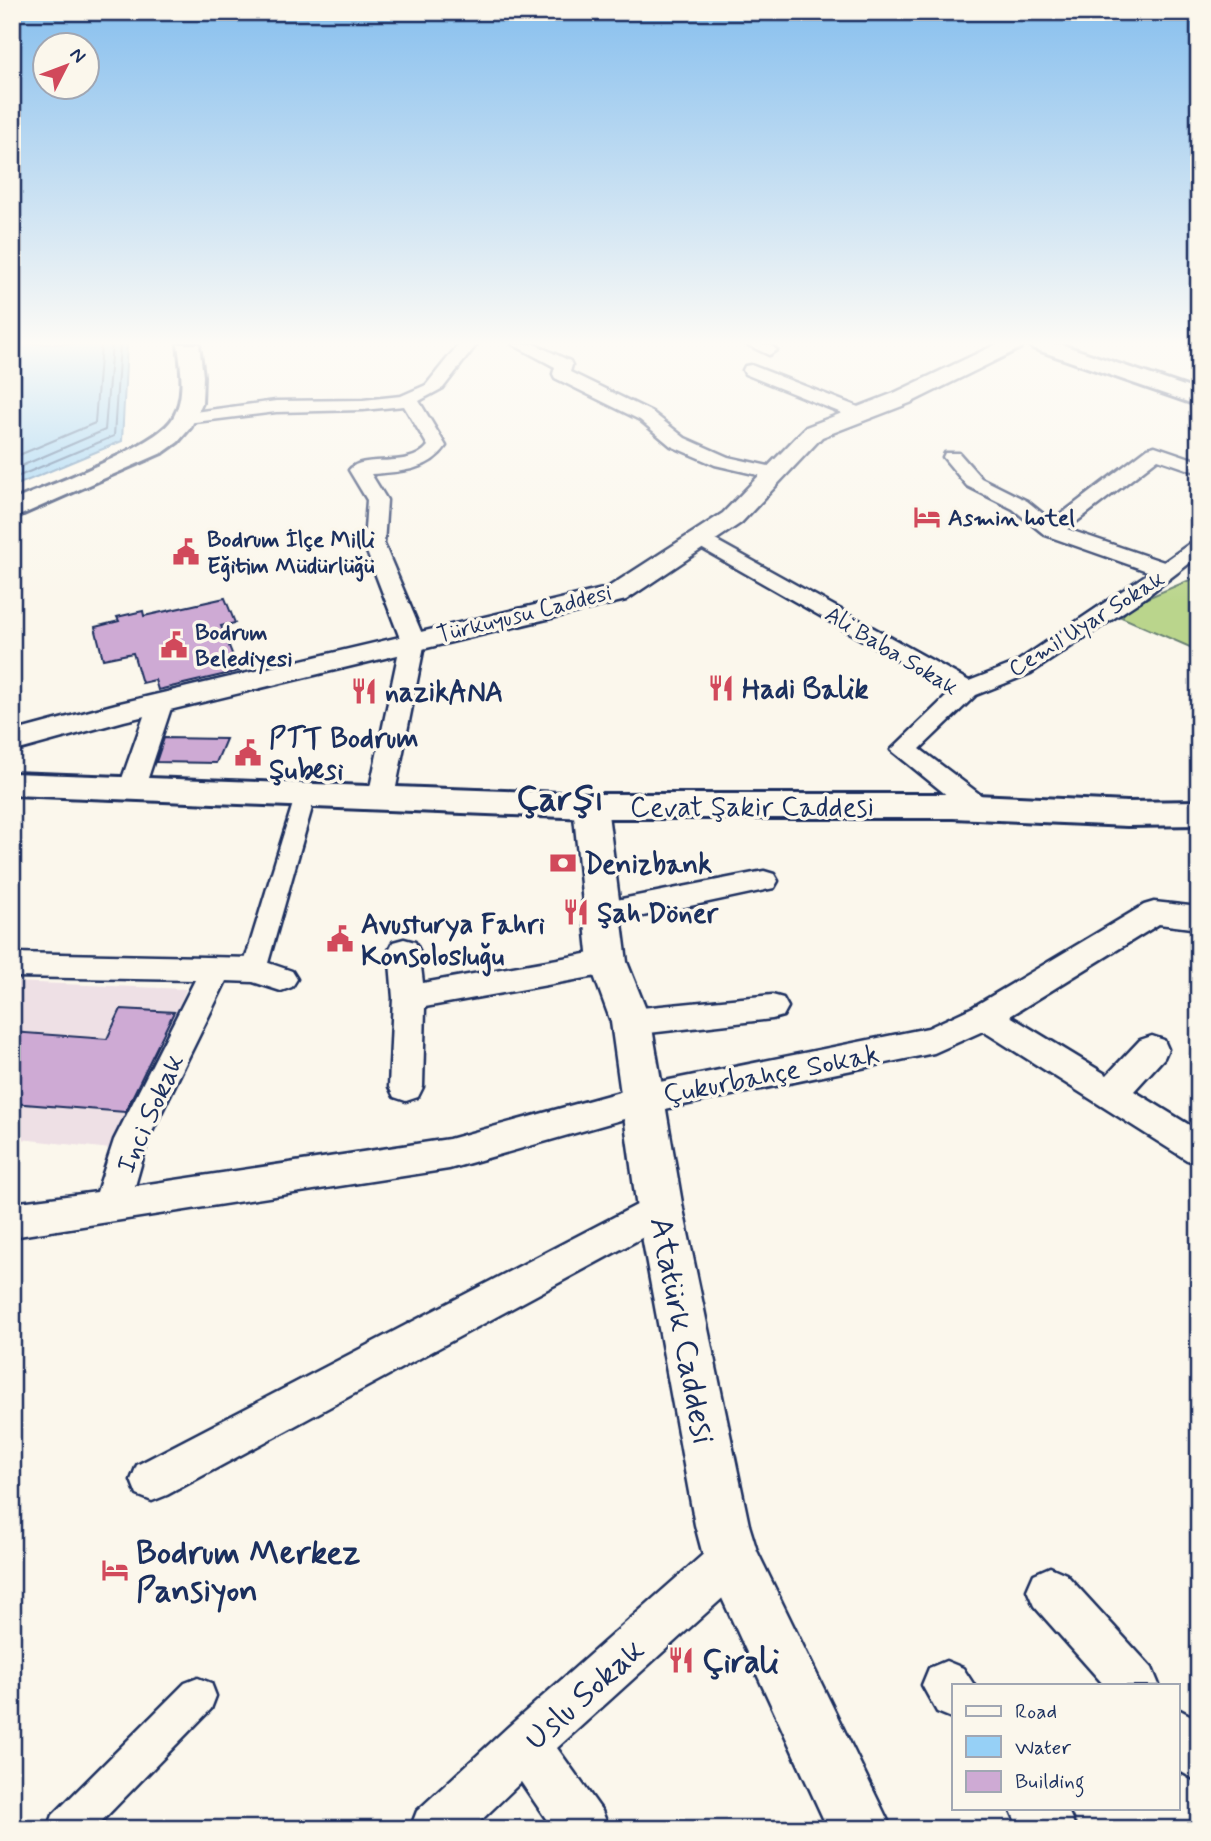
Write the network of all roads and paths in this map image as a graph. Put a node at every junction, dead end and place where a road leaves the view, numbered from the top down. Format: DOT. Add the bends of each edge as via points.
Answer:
graph roads {
  1 [pos="178,430"];
  2 [pos="428,430"];
  3 [pos="663,430"];
  4 [pos="819,430"];
  5 [pos="952,457"];
  6 [pos="1199,467"];
  7 [pos="775,473"];
  8 [pos="12,511"];
  9 [pos="1052,530"];
  10 [pos="701,540"];
  11 [pos="1199,546"];
  12 [pos="1168,571"];
  13 [pos="413,640"];
  14 [pos="967,690"];
  15 [pos="161,702"];
  16 [pos="12,741"];
  17 [pos="12,784"];
  18 [pos="131,790"];
  19 [pos="305,797"];
  20 [pos="381,797"];
  21 [pos="590,806"];
  22 [pos="981,808"];
  23 [pos="1199,813"];
  24 [pos="764,881"];
  25 [pos="601,914"];
  26 [pos="1199,918"];
  27 [pos="404,950"];
  28 [pos="608,962"];
  29 [pos="12,965"];
  30 [pos="216,970"];
  31 [pos="268,974"];
  32 [pos="410,998"];
  33 [pos="772,1007"];
  34 [pos="984,1016"];
  35 [pos="631,1022"];
  36 [pos="1152,1049"];
  37 [pos="406,1087"];
  38 [pos="1111,1094"];
  39 [pos="645,1099"];
  40 [pos="1199,1149"];
  41 [pos="111,1206"];
  42 [pos="660,1209"];
  43 [pos="12,1220"];
  44 [pos="152,1480"];
  45 [pos="732,1559"];
  46 [pos="1050,1590"];
  47 [pos="1134,1684"];
  48 [pos="198,1696"];
  49 [pos="1180,1735"];
  50 [pos="525,1744"];
  51 [pos="1199,1757"];
  52 [pos="1037,1810"];
  53 [pos="68,1829"];
  54 [pos="435,1829"];
  55 [pos="584,1829"];
  56 [pos="861,1829"];
  57 [pos="1051,1829"];
  1 -- 8 [label="main road" via="155,447"];
  2 -- 13 [label="street" via="438,446 423,461 359,470 377,500 374,544"];
  3 -- 7 [label="street" via="678,442 722,461"];
  4 -- 7 [label="street, Türkuyusu Caddesi"];
  5 -- 9 [label="street" via="974,482 1020,505"];
  6 -- 9 [label="street" via="1155,452"];
  7 -- 10 [label="street, Türkuyusu Caddesi" via="732,519"];
  9 -- 12 [label="street"];
  10 -- 13 [label="street, Türkuyusu Caddesi" via="616,594"];
  10 -- 14 [label="street, Ali Baba Sokak"];
  11 -- 12 [label="street, Cemil Uyar Sokak"];
  12 -- 14 [label="street, Cemil Uyar Sokak" via="1023,668"];
  13 -- 15 [label="street, Türkuyusu Caddesi"];
  13 -- 20 [label="street"];
  14 -- 22 [label="street, Ali Baba Sokak" via="904,750"];
  15 -- 16 [label="street, Türkuyusu Caddesi"];
  15 -- 18 [label="street"];
  17 -- 18 [label="main road, Cevat Şakir Caddesi"];
  18 -- 19 [label="main road, Cevat Şakir Caddesi"];
  19 -- 20 [label="main road, Cevat Şakir Caddesi"];
  19 -- 31 [label="street"];
  20 -- 21 [label="main road, Cevat Şakir Caddesi"];
  21 -- 22 [label="main road, Cevat Şakir Caddesi"];
  21 -- 25 [label="street, Atatürk Caddesi"];
  22 -- 23 [label="main road, Cevat Şakir Caddesi"];
  24 -- 25 [label="street"];
  25 -- 28 [label="street, Atatürk Caddesi"];
  26 -- 34 [label="street, Çukurbahçe Sokak" via="1154,913"];
  27 -- 32 [label="street"];
  28 -- 32 [label="street"];
  28 -- 35 [label="street, Atatürk Caddesi"];
  29 -- 30 [label="street"];
  30 -- 31 [label="street"];
  30 -- 41 [label="street, Inci Sokak" via="131,1140"];
  32 -- 37 [label="street"];
  33 -- 35 [label="street"];
  34 -- 38 [label="street"];
  34 -- 39 [label="street, Çukurbahçe Sokak" via="934,1040"];
  35 -- 39 [label="street, Atatürk Caddesi"];
  36 -- 38 [label="street"];
  38 -- 40 [label="street"];
  39 -- 41 [label="street, Çukurbahçe Sokak" via="449,1154"];
  39 -- 42 [label="street, Atatürk Caddesi"];
  41 -- 43 [label="street, Inci Sokak"];
  42 -- 44 [label="street"];
  42 -- 45 [label="street, Atatürk Caddesi"];
  45 -- 50 [label="street, Uslu Sokak"];
  45 -- 56 [label="street, Atatürk Caddesi"];
  46 -- 47 [label="street"];
  48 -- 53 [label="street"];
  49 -- 51 [label="street"];
  50 -- 54 [label="street, Uslu Sokak"];
  50 -- 55 [label="street"];
  52 -- 57 [label="street"];
}
